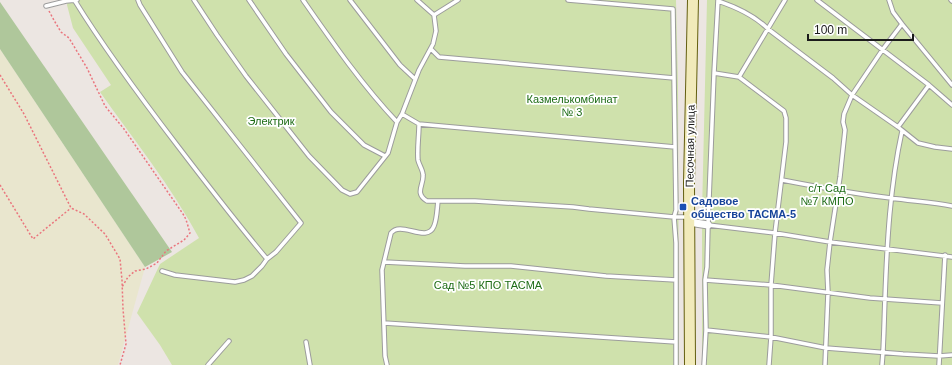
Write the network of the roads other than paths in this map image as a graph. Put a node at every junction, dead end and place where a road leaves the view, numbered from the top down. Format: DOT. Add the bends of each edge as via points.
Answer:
graph roads {
  1 [pos="76,0"];
  2 [pos="138,0"];
  3 [pos="194,0"];
  4 [pos="249,0"];
  5 [pos="303,0"];
  6 [pos="350,0"];
  7 [pos="417,0"];
  8 [pos="458,0"];
  9 [pos="568,0"];
  10 [pos="693,0"];
  11 [pos="718,0"];
  12 [pos="785,0"];
  13 [pos="817,0"];
  14 [pos="889,0"];
  15 [pos="46,6"];
  16 [pos="434,15"];
  17 [pos="902,24"];
  18 [pos="768,29"];
  19 [pos="431,48"];
  20 [pos="883,49"];
  21 [pos="714,73"];
  22 [pos="739,77"];
  23 [pos="674,78"];
  24 [pos="416,79"];
  25 [pos="929,85"];
  26 [pos="952,86"];
  27 [pos="852,95"];
  28 [pos="952,105"];
  29 [pos="402,114"];
  30 [pos="398,122"];
  31 [pos="419,124"];
  32 [pos="898,127"];
  33 [pos="902,131"];
  34 [pos="675,147"];
  35 [pos="952,149"];
  36 [pos="385,156"];
  37 [pos="782,180"];
  38 [pos="837,191"];
  39 [pos="892,199"];
  40 [pos="438,201"];
  41 [pos="952,206"];
  42 [pos="674,216"];
  43 [pos="690,220"];
  44 [pos="708,225"];
  45 [pos="775,233"];
  46 [pos="830,242"];
  47 [pos="887,248"];
  48 [pos="945,255"];
  49 [pos="952,257"];
  50 [pos="267,259"];
  51 [pos="384,262"];
  52 [pos="162,271"];
  53 [pos="676,280"];
  54 [pos="705,280"];
  55 [pos="770,285"];
  56 [pos="828,293"];
  57 [pos="885,299"];
  58 [pos="942,303"];
  59 [pos="384,323"];
  60 [pos="706,330"];
  61 [pos="771,337"];
  62 [pos="229,341"];
  63 [pos="306,342"];
  64 [pos="676,342"];
  65 [pos="826,348"];
  66 [pos="883,352"];
  67 [pos="952,354"];
  68 [pos="939,356"];
  69 [pos="208,365"];
  70 [pos="310,365"];
  71 [pos="387,365"];
  72 [pos="676,365"];
  73 [pos="690,365"];
  74 [pos="704,365"];
  75 [pos="769,365"];
  76 [pos="824,365"];
  77 [pos="882,365"];
  78 [pos="939,365"];
  1 -- 15 [label="lane"];
  1 -- 50 [label="lane" via="85,18 142,100"];
  2 -- 50 [label="lane" via="182,72 302,223"];
  3 -- 36 [label="lane" via="246,76 310,156 342,190 350,194 357,192"];
  4 -- 36 [label="lane" via="286,54 331,112 364,144"];
  5 -- 30 [label="lane" via="343,57"];
  6 -- 24 [label="lane" via="400,65"];
  7 -- 16 [label="lane"];
  8 -- 16 [label="lane"];
  9 -- 23 [label="lane" via="673,9"];
  10 -- 43 [label="main road, Песочная улица"];
  11 -- 18 [label="lane" via="760,21"];
  11 -- 21 [label="lane"];
  12 -- 18 [label="lane"];
  13 -- 20 [label="lane"];
  14 -- 17 [label="lane" via="893,12"];
  16 -- 19 [label="lane" via="436,31"];
  17 -- 20 [label="lane"];
  17 -- 26 [label="lane"];
  18 -- 22 [label="lane"];
  18 -- 27 [label="lane"];
  19 -- 23 [label="lane" via="439,57"];
  19 -- 24 [label="lane"];
  20 -- 25 [label="lane"];
  20 -- 27 [label="lane"];
  21 -- 22 [label="lane"];
  21 -- 44 [label="lane"];
  22 -- 37 [label="lane" via="784,111 786,142"];
  23 -- 34 [label="lane"];
  24 -- 29 [label="lane"];
  25 -- 28 [label="lane"];
  25 -- 32 [label="lane"];
  27 -- 32 [label="lane"];
  27 -- 38 [label="lane" via="844,114 845,130"];
  29 -- 30 [label="lane"];
  29 -- 31 [label="lane"];
  30 -- 36 [label="lane"];
  31 -- 34 [label="lane"];
  31 -- 40 [label="lane" via="418,161 423,175 420,194 427,200"];
  32 -- 33 [label="lane"];
  33 -- 35 [label="lane" via="918,143"];
  33 -- 39 [label="lane"];
  34 -- 42 [label="lane"];
  37 -- 38 [label="lane"];
  37 -- 45 [label="lane"];
  38 -- 39 [label="lane"];
  38 -- 46 [label="lane"];
  39 -- 41 [label="lane"];
  39 -- 47 [label="lane"];
  40 -- 42 [label="lane" via="475,200"];
  40 -- 51 [label="lane" via="434,227 431,231 393,231"];
  42 -- 43 [label="lane"];
  42 -- 53 [label="lane"];
  43 -- 44 [label="street"];
  43 -- 73 [label="main road, Песочная улица"];
  44 -- 45 [label="lane"];
  44 -- 54 [label="lane" via="708,267"];
  45 -- 46 [label="lane"];
  45 -- 55 [label="lane"];
  46 -- 47 [label="lane"];
  46 -- 56 [label="lane"];
  47 -- 48 [label="lane"];
  47 -- 57 [label="lane"];
  48 -- 49 [label="lane"];
  48 -- 58 [label="lane"];
  50 -- 52 [label="lane" via="252,276 235,282 175,275"];
  51 -- 53 [label="lane" via="511,266"];
  51 -- 59 [label="lane"];
  53 -- 64 [label="lane"];
  54 -- 55 [label="lane"];
  54 -- 60 [label="lane"];
  55 -- 56 [label="lane"];
  55 -- 61 [label="lane"];
  56 -- 57 [label="lane"];
  56 -- 65 [label="lane"];
  57 -- 58 [label="lane"];
  57 -- 66 [label="lane"];
  58 -- 68 [label="lane"];
  59 -- 64 [label="lane"];
  59 -- 71 [label="lane"];
  60 -- 61 [label="lane"];
  60 -- 74 [label="lane"];
  61 -- 65 [label="lane"];
  61 -- 75 [label="lane"];
  62 -- 69 [label="lane"];
  63 -- 70 [label="lane"];
  64 -- 72 [label="lane"];
  65 -- 66 [label="lane"];
  65 -- 76 [label="lane"];
  66 -- 68 [label="lane"];
  66 -- 77 [label="lane"];
  67 -- 68 [label="lane"];
  68 -- 78 [label="lane"];
}
